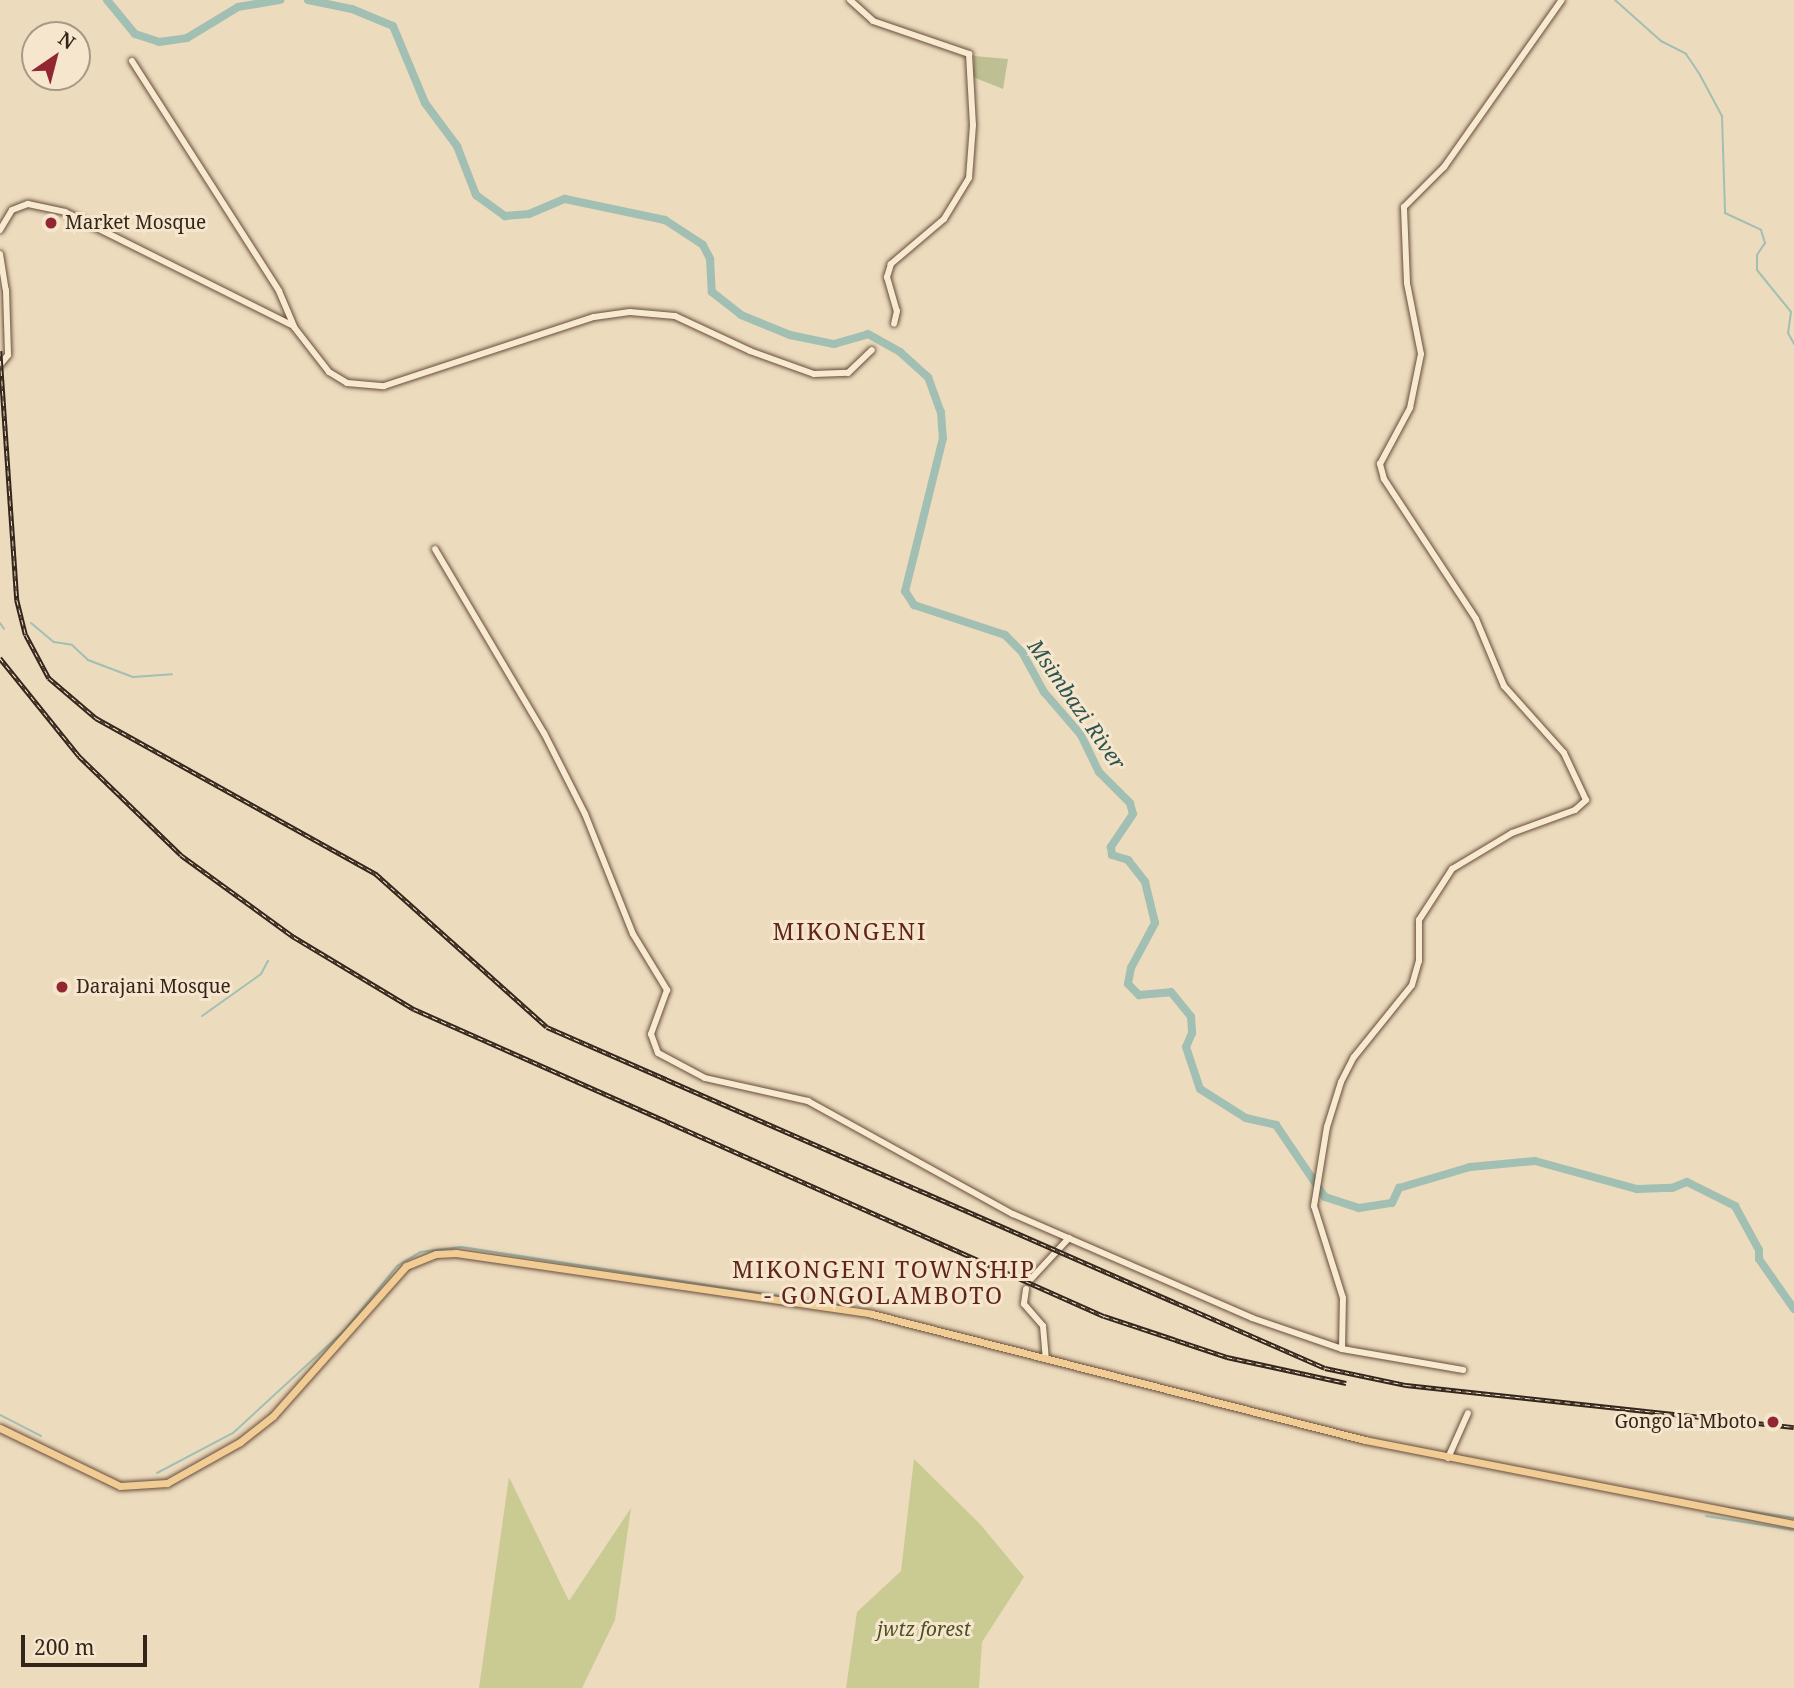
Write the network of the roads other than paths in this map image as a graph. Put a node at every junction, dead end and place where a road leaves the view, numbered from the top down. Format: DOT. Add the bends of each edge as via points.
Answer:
graph roads {
  1 [pos="850,0"];
  2 [pos="1562,0"];
  3 [pos="132,61"];
  4 [pos="0,230"];
  5 [pos="0,254"];
  6 [pos="894,324"];
  7 [pos="292,325"];
  8 [pos="872,350"];
  9 [pos="0,365"];
  10 [pos="435,549"];
  11 [pos="1069,1238"];
  12 [pos="1031,1279"];
  13 [pos="1026,1289"];
  14 [pos="1342,1349"];
  15 [pos="1046,1359"];
  16 [pos="1463,1370"];
  17 [pos="1468,1413"];
  18 [pos="0,1428"];
  19 [pos="1448,1458"];
  20 [pos="1794,1524"];
  1 -- 6 [label="street" via="873,21 969,54 973,125 969,178 944,219 891,264 887,277 897,311"];
  2 -- 14 [label="street" via="1444,167 1404,206 1407,283 1421,354 1410,408 1380,464 1384,479 1472,613 1504,686 1563,752 1586,800 1576,810 1521,828 1471,854 1447,875 1419,920 1419,961 1412,985 1354,1057 1340,1082 1315,1194 1318,1227 1343,1298"];
  3 -- 7 [label="street" via="279,291"];
  4 -- 7 [label="street" via="12,210 28,204 65,212"];
  5 -- 9 [label="street" via="8,355"];
  7 -- 8 [label="street" via="329,372 363,388 396,383 594,317 630,312 675,316 814,374 848,373"];
  10 -- 11 [label="street" via="544,733 585,814 633,934 667,990 652,1034 658,1053 705,1078 808,1101 1013,1214"];
  11 -- 12 [label="street"];
  11 -- 14 [label="street" via="1252,1318"];
  13 -- 15 [label="street" via="1024,1304 1043,1326"];
  14 -- 16 [label="street"];
  15 -- 18 [label="main road" via="849,1310 445,1253 415,1261 397,1274 316,1372 263,1425 167,1483 120,1486"];
  15 -- 19 [label="main road"];
  17 -- 19 [label="street"];
  19 -- 20 [label="main road"];
}
